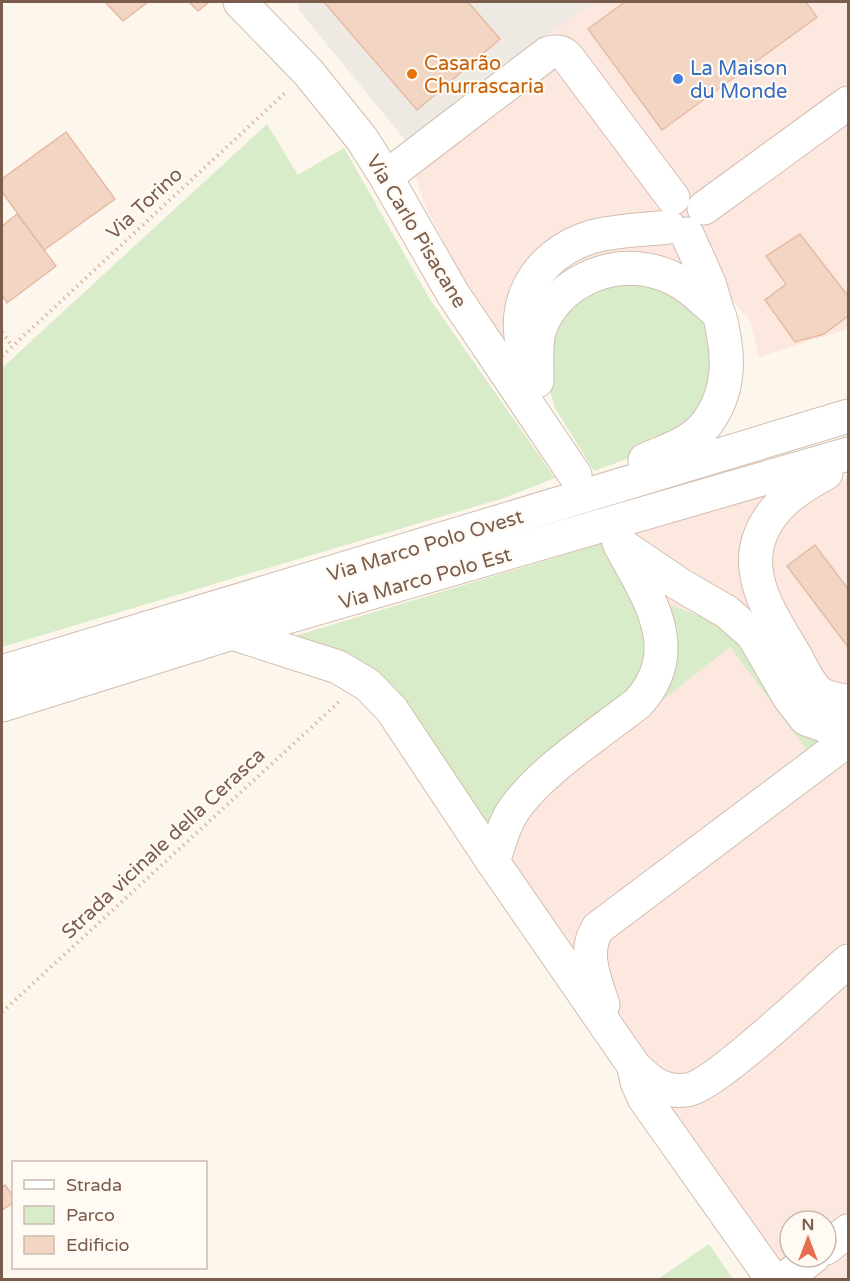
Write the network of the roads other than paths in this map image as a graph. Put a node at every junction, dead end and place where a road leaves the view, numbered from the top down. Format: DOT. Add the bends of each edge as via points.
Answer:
graph roads {
  1 [pos="240,2"];
  2 [pos="849,103"];
  3 [pos="386,177"];
  4 [pos="683,217"];
  5 [pos="719,315"];
  6 [pos="537,381"];
  7 [pos="849,416"];
  8 [pos="849,454"];
  9 [pos="849,462"];
  10 [pos="486,526"];
  11 [pos="232,633"];
  12 [pos="2,672"];
  13 [pos="849,701"];
  14 [pos="2,705"];
  15 [pos="849,725"];
  16 [pos="849,740"];
  17 [pos="493,862"];
  18 [pos="849,961"];
  19 [pos="610,1029"];
  20 [pos="633,1066"];
  21 [pos="797,1269"];
  22 [pos="773,1280"];
  23 [pos="783,1280"];
  1 -- 3 [label="street, Via Carlo Pisacane" via="308,72 362,139"];
  2 -- 4 [label="street"];
  3 -- 4 [label="street" via="548,53 556,51 568,58"];
  3 -- 6 [label="street, Via Carlo Pisacane" via="453,294 570,468"];
  4 -- 5 [label="street"];
  4 -- 6 [label="street" via="589,238 562,249 542,268 525,290 519,324"];
  5 -- 6 [label="street" via="689,286 665,273 643,268 609,269 565,290 549,312 538,335"];
  5 -- 10 [label="street" via="728,367 720,401 706,424 686,442"];
  7 -- 10 [label="street, Via Marco Polo Ovest"];
  8 -- 11 [label="street, Via Marco Polo Est"];
  9 -- 13 [label="street" via="787,496 769,518 759,540 756,561 770,614 807,676 817,691 828,698"];
  10 -- 12 [label="street, Via Marco Polo Ovest"];
  11 -- 14 [label="street, Via Marco Polo Est"];
  11 -- 17 [label="street" via="338,668 368,685 392,710"];
  15 -- 17 [label="street" via="829,727 806,719 753,635 727,612 620,543 662,635 663,652 651,689 529,790 504,828"];
  16 -- 19 [label="street" via="598,928 590,948 591,966"];
  17 -- 19 [label="street"];
  18 -- 20 [label="street" via="703,1084 687,1090 661,1088"];
  19 -- 20 [label="street"];
  20 -- 22 [label="street" via="644,1098"];
  21 -- 23 [label="street"];
}
